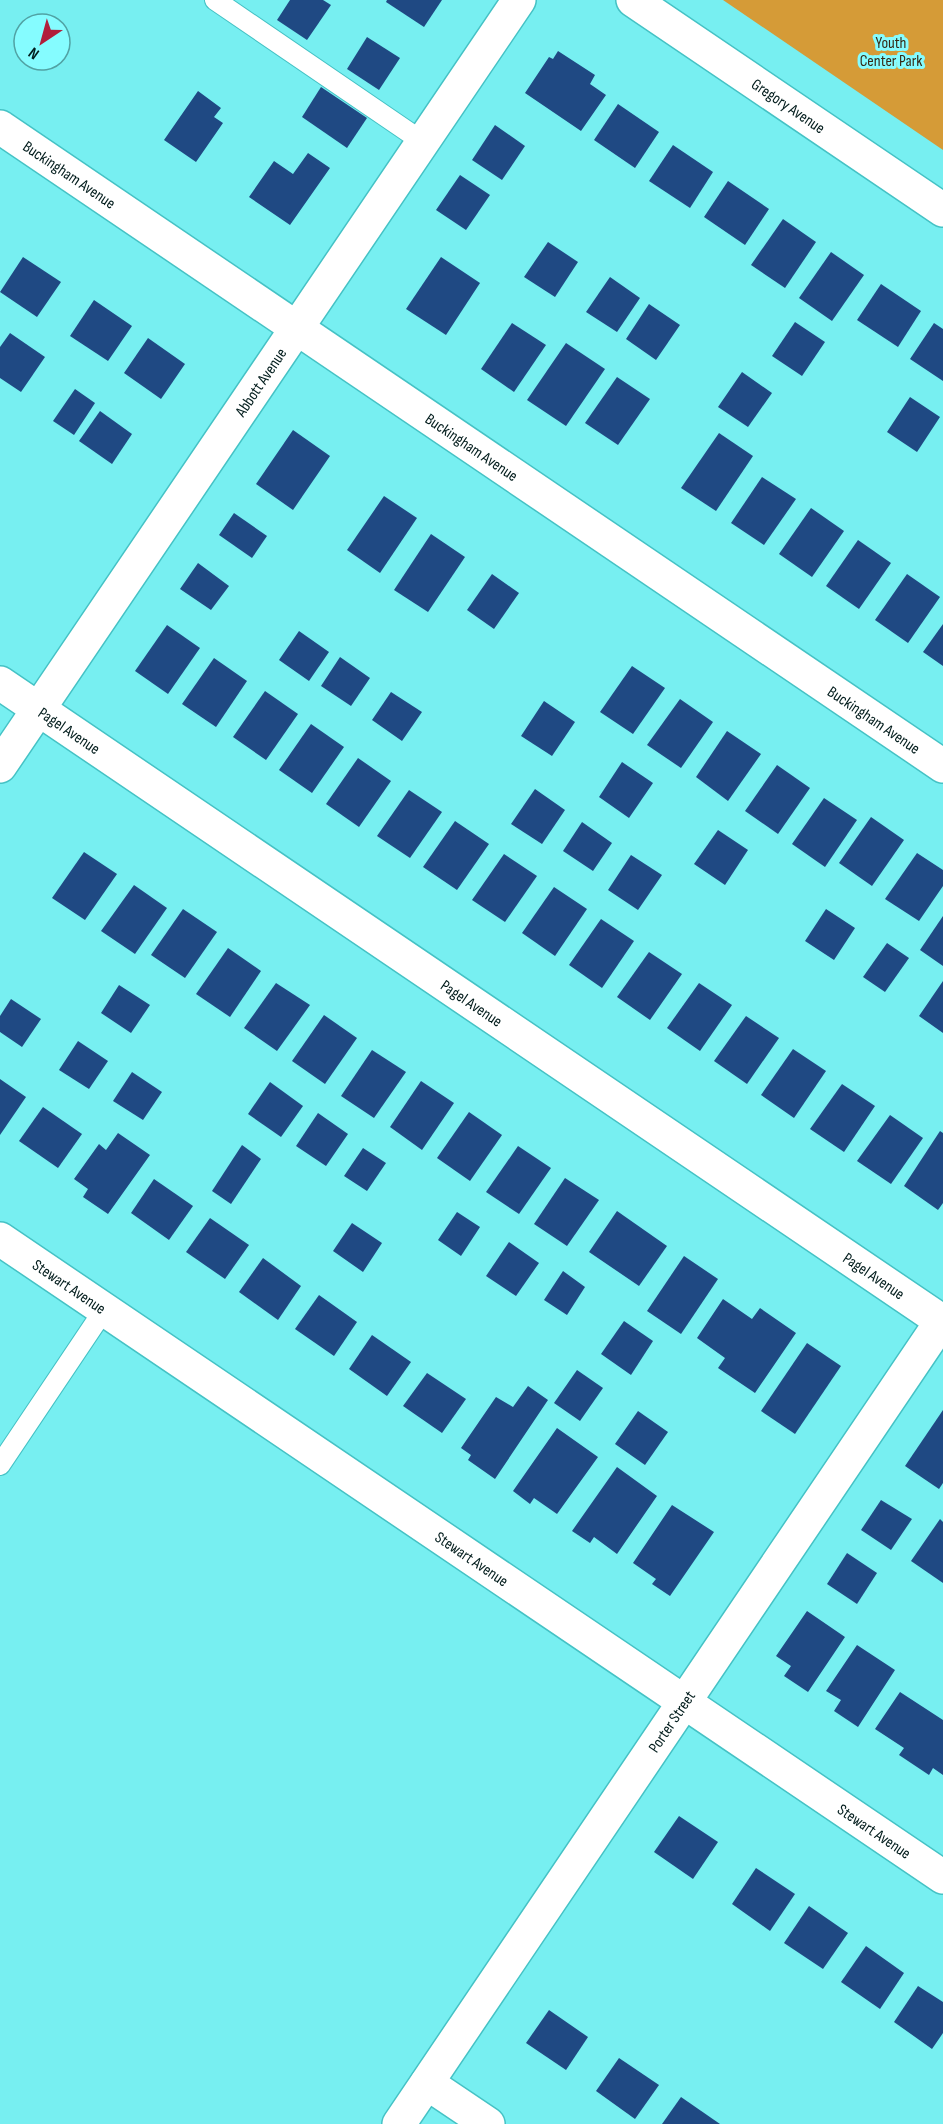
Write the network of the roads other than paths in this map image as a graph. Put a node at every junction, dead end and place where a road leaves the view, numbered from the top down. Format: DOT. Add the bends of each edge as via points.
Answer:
graph roads {
  1 [pos="215,0"];
  2 [pos="519,0"];
  3 [pos="633,0"];
  4 [pos="0,127"];
  5 [pos="423,142"];
  6 [pos="943,210"];
  7 [pos="298,329"];
  8 [pos="0,683"];
  9 [pos="39,709"];
  10 [pos="0,766"];
  11 [pos="943,766"];
  12 [pos="0,1239"];
  13 [pos="104,1310"];
  14 [pos="942,1321"];
  15 [pos="0,1465"];
  16 [pos="685,1702"];
  17 [pos="943,1877"];
  18 [pos="427,2083"];
  19 [pos="399,2124"];
  20 [pos="488,2124"];
  1 -- 5 [label="lane"];
  2 -- 5 [label="street, Abbott Avenue"];
  3 -- 6 [label="street, Gregory Avenue"];
  4 -- 7 [label="street, Buckingham Avenue"];
  5 -- 7 [label="street, Abbott Avenue"];
  7 -- 9 [label="street, Abbott Avenue"];
  7 -- 11 [label="street, Buckingham Avenue"];
  8 -- 9 [label="street, Pagel Avenue"];
  9 -- 10 [label="street, Abbott Avenue"];
  9 -- 14 [label="street, Pagel Avenue"];
  12 -- 13 [label="street, Stewart Avenue"];
  13 -- 15 [label="lane"];
  13 -- 16 [label="street, Stewart Avenue"];
  14 -- 16 [label="street, Porter Street"];
  16 -- 17 [label="street, Stewart Avenue"];
  16 -- 18 [label="street, Porter Street"];
  18 -- 19 [label="street, Porter Street"];
  18 -- 20 [label="street"];
}
